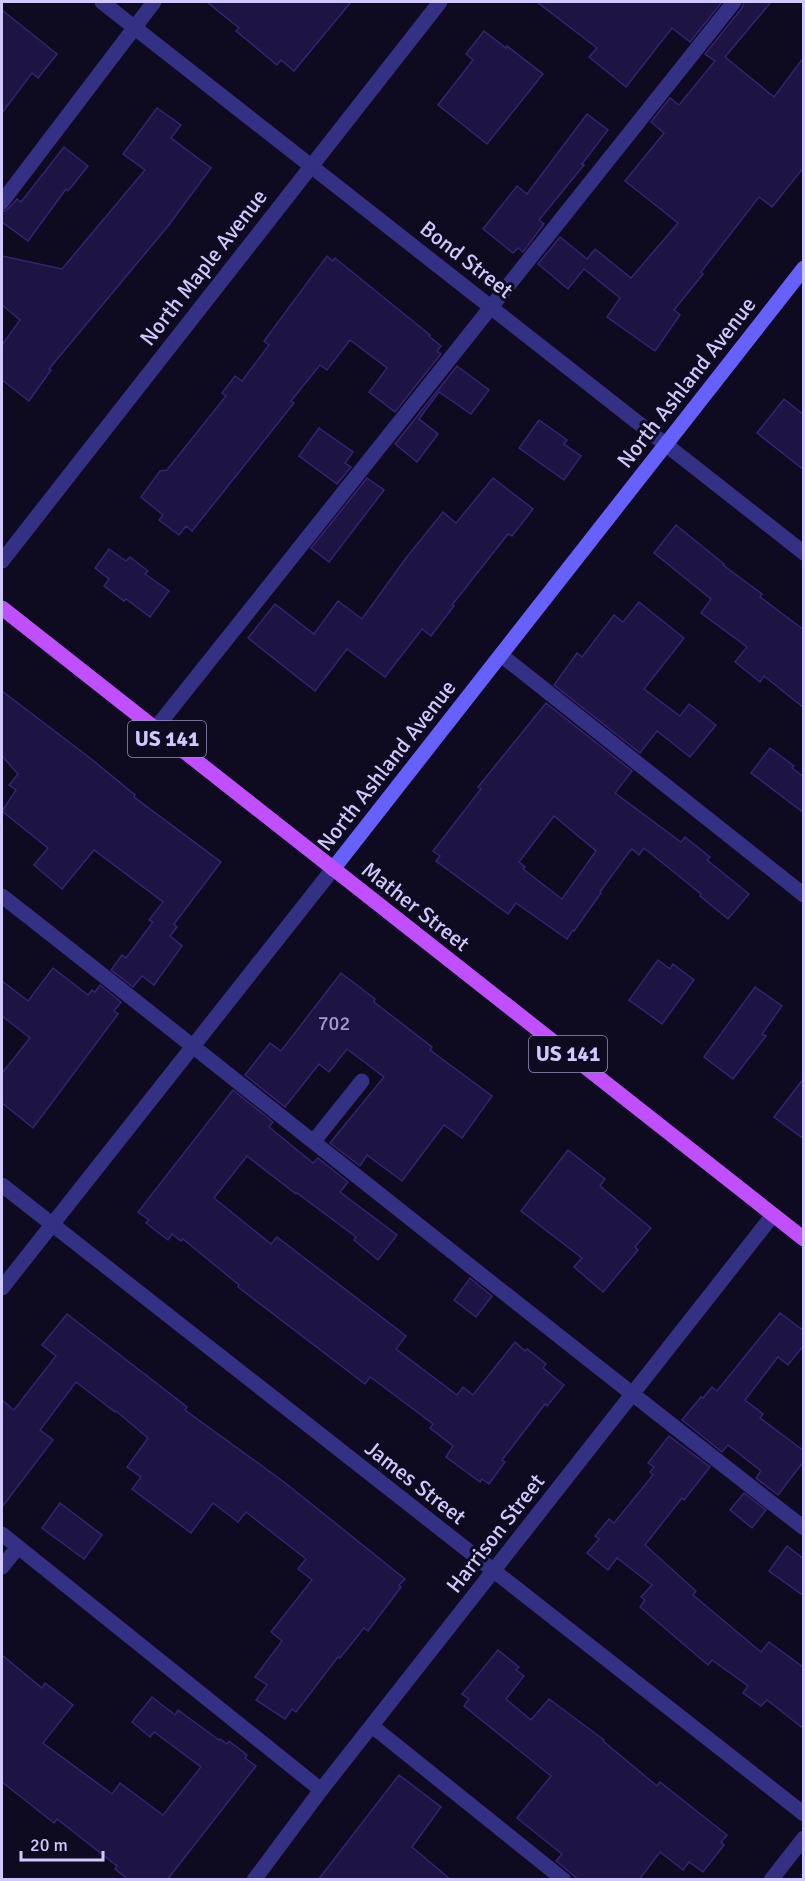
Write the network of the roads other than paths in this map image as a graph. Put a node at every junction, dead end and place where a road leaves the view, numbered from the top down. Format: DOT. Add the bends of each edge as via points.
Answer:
graph roads {
  1 [pos="102,2"];
  2 [pos="154,2"];
  3 [pos="440,2"];
  4 [pos="734,2"];
  5 [pos="134,27"];
  6 [pos="311,165"];
  7 [pos="2,202"];
  8 [pos="804,268"];
  9 [pos="492,307"];
  10 [pos="666,444"];
  11 [pos="804,553"];
  12 [pos="2,561"];
  13 [pos="2,608"];
  14 [pos="501,655"];
  15 [pos="155,729"];
  16 [pos="333,869"];
  17 [pos="2,896"];
  18 [pos="804,896"];
  19 [pos="193,1046"];
  20 [pos="362,1081"];
  21 [pos="314,1141"];
  22 [pos="2,1185"];
  23 [pos="772,1215"];
  24 [pos="52,1224"];
  25 [pos="804,1239"];
  26 [pos="2,1288"];
  27 [pos="632,1394"];
  28 [pos="804,1528"];
  29 [pos="2,1534"];
  30 [pos="18,1547"];
  31 [pos="2,1567"];
  32 [pos="493,1571"];
  33 [pos="372,1726"];
  34 [pos="321,1790"];
  35 [pos="804,1814"];
  36 [pos="804,1838"];
  37 [pos="254,1880"];
  38 [pos="564,1880"];
  39 [pos="771,1880"];
  1 -- 5 [label="street, Bond Street"];
  2 -- 5 [label="street"];
  3 -- 6 [label="street, North Maple Avenue"];
  4 -- 9 [label="street"];
  5 -- 6 [label="street, Bond Street"];
  5 -- 7 [label="street"];
  6 -- 9 [label="street, Bond Street"];
  6 -- 12 [label="street, North Maple Avenue"];
  8 -- 10 [label="street, North Ashland Avenue"];
  9 -- 10 [label="street, Bond Street"];
  9 -- 15 [label="street"];
  10 -- 11 [label="street, Bond Street"];
  10 -- 14 [label="street, North Ashland Avenue"];
  13 -- 15 [label="main road, Mather Street / US 141"];
  14 -- 16 [label="street, North Ashland Avenue"];
  14 -- 18 [label="street"];
  15 -- 16 [label="main road, Mather Street / US 141"];
  16 -- 19 [label="street, North Ashland Avenue"];
  16 -- 23 [label="main road, Mather Street / US 141"];
  17 -- 19 [label="street"];
  19 -- 21 [label="street"];
  19 -- 24 [label="street, North Ashland Avenue"];
  20 -- 21 [label="street"];
  21 -- 27 [label="street"];
  22 -- 24 [label="street, James Street"];
  23 -- 25 [label="main road, Mather Street / US 141"];
  23 -- 27 [label="street, Harrison Street"];
  24 -- 26 [label="street, North Ashland Avenue"];
  24 -- 32 [label="street, James Street"];
  27 -- 28 [label="street"];
  27 -- 32 [label="street, Harrison Street"];
  29 -- 30 [label="street"];
  30 -- 31 [label="street"];
  30 -- 34 [label="street"];
  32 -- 33 [label="street, Harrison Street"];
  32 -- 35 [label="street, James Street"];
  33 -- 34 [label="street, Harrison Street"];
  33 -- 38 [label="street"];
  34 -- 37 [label="street, Harrison Street"];
  36 -- 39 [label="street"];
}
